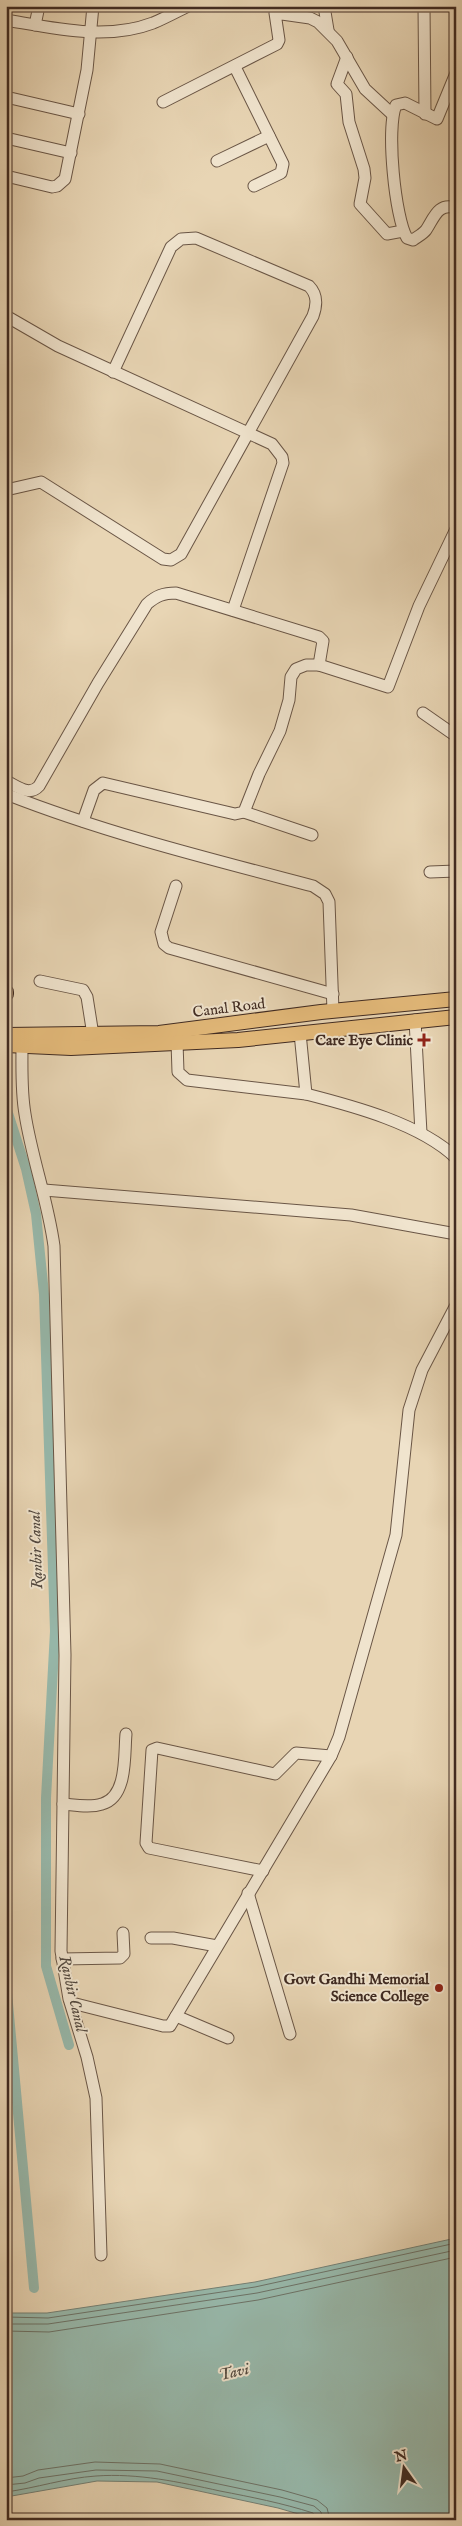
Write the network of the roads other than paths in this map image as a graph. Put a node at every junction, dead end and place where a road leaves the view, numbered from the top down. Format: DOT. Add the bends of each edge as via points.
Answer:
graph roads {
  1 [pos="39,6"];
  2 [pos="93,6"];
  3 [pos="188,6"];
  4 [pos="324,6"];
  5 [pos="424,6"];
  6 [pos="275,10"];
  7 [pos="6,20"];
  8 [pos="35,25"];
  9 [pos="328,30"];
  10 [pos="92,32"];
  11 [pos="347,56"];
  12 [pos="234,67"];
  13 [pos="456,73"];
  14 [pos="6,97"];
  15 [pos="163,102"];
  16 [pos="79,114"];
  17 [pos="392,114"];
  18 [pos="425,114"];
  19 [pos="269,136"];
  20 [pos="6,138"];
  21 [pos="71,153"];
  22 [pos="217,161"];
  23 [pos="6,176"];
  24 [pos="254,186"];
  25 [pos="456,195"];
  26 [pos="453,207"];
  27 [pos="403,231"];
  28 [pos="6,316"];
  29 [pos="113,372"];
  30 [pos="247,434"];
  31 [pos="6,490"];
  32 [pos="456,529"];
  33 [pos="232,610"];
  34 [pos="319,665"];
  35 [pos="423,713"];
  36 [pos="456,736"];
  37 [pos="6,781"];
  38 [pos="6,794"];
  39 [pos="244,812"];
  40 [pos="83,821"];
  41 [pos="312,835"];
  42 [pos="456,871"];
  43 [pos="430,872"];
  44 [pos="176,886"];
  45 [pos="40,982"];
  46 [pos="333,994"];
  47 [pos="456,999"];
  48 [pos="333,1011"];
  49 [pos="456,1017"];
  50 [pos="415,1020"];
  51 [pos="300,1033"];
  52 [pos="6,1035"];
  53 [pos="93,1035"];
  54 [pos="177,1042"];
  55 [pos="6,1045"];
  56 [pos="22,1045"];
  57 [pos="306,1094"];
  58 [pos="422,1133"];
  59 [pos="456,1158"];
  60 [pos="44,1190"];
  61 [pos="456,1234"];
  62 [pos="456,1305"];
  63 [pos="126,1734"];
  64 [pos="331,1756"];
  65 [pos="63,1804"];
  66 [pos="263,1871"];
  67 [pos="248,1893"];
  68 [pos="123,1933"];
  69 [pos="151,1938"];
  70 [pos="217,1946"];
  71 [pos="62,1959"];
  72 [pos="70,2002"];
  73 [pos="176,2016"];
  74 [pos="290,2034"];
  75 [pos="228,2038"];
  76 [pos="101,2255"];
  1 -- 8 [label="street"];
  2 -- 10 [label="street"];
  3 -- 10 [label="street" via="140,27"];
  4 -- 9 [label="street"];
  5 -- 18 [label="street"];
  6 -- 9 [label="street" via="310,18"];
  6 -- 12 [label="street" via="277,44"];
  7 -- 8 [label="street"];
  8 -- 10 [label="street"];
  9 -- 11 [label="street"];
  10 -- 16 [label="street"];
  11 -- 17 [label="street" via="365,90"];
  11 -- 27 [label="street" via="337,84 346,94 349,122 364,169 360,204 387,234"];
  12 -- 15 [label="street"];
  12 -- 19 [label="street"];
  13 -- 18 [label="street" via="439,118"];
  14 -- 16 [label="street"];
  16 -- 21 [label="street"];
  17 -- 18 [label="street" via="396,105 401,103"];
  17 -- 27 [label="street" via="391,155 398,216"];
  19 -- 22 [label="street"];
  19 -- 24 [label="street" via="283,169"];
  20 -- 21 [label="street"];
  21 -- 23 [label="street" via="65,179 57,186"];
  25 -- 26 [label="street"];
  26 -- 27 [label="street" via="437,211 426,230 413,240 407,238"];
  28 -- 29 [label="street"];
  29 -- 30 [label="street"];
  29 -- 30 [label="street" via="171,247 181,238 196,238 309,286 316,298 312,316"];
  30 -- 31 [label="street" via="181,554 171,560 163,559 46,484 36,482"];
  30 -- 33 [label="street" via="272,444 283,463"];
  32 -- 34 [label="street" via="418,606 388,687"];
  33 -- 34 [label="street" via="319,637 322,641"];
  33 -- 37 [label="street" via="176,593 154,597 98,683 39,786 31,792"];
  34 -- 39 [label="street" via="301,666 291,677 289,700 280,731"];
  35 -- 36 [label="street"];
  38 -- 40 [label="street"];
  39 -- 40 [label="street" via="235,814 103,783 94,790"];
  39 -- 41 [label="street"];
  40 -- 46 [label="street" via="313,886 326,894"];
  42 -- 43 [label="street"];
  44 -- 46 [label="street" via="161,932 164,944"];
  45 -- 53 [label="street" via="82,990 87,997"];
  46 -- 48 [label="street"];
  47 -- 48 [label="main road, Canal Road"];
  48 -- 53 [label="main road, Canal Road" via="158,1033"];
  49 -- 50 [label="main road, Canal Road"];
  50 -- 51 [label="main road, Canal Road"];
  50 -- 58 [label="street"];
  51 -- 54 [label="main road, Canal Road"];
  51 -- 57 [label="street"];
  52 -- 53 [label="main road, Canal Road"];
  54 -- 56 [label="main road, Canal Road" via="72,1048"];
  54 -- 57 [label="street" via="178,1072 187,1080"];
  55 -- 56 [label="main road, Canal Road"];
  56 -- 60 [label="street" via="25,1117"];
  57 -- 58 [label="street" via="350,1106"];
  58 -- 59 [label="street"];
  60 -- 61 [label="street" via="351,1215"];
  60 -- 65 [label="street" via="54,1246 65,1655"];
  62 -- 64 [label="street" via="422,1370 409,1410 396,1535"];
  63 -- 65 [label="street" via="117,1793 103,1804"];
  64 -- 66 [label="street"];
  64 -- 66 [label="street" via="296,1753 275,1774 158,1748 152,1750 146,1842 149,1848"];
  65 -- 71 [label="street"];
  66 -- 67 [label="street"];
  67 -- 70 [label="street"];
  67 -- 74 [label="street"];
  68 -- 71 [label="street" via="124,1954 120,1958"];
  69 -- 70 [label="street" via="173,1938"];
  70 -- 73 [label="street"];
  71 -- 72 [label="street"];
  72 -- 73 [label="street" via="163,2026 170,2026"];
  72 -- 76 [label="street" via="96,2098"];
  73 -- 75 [label="street"];
}
